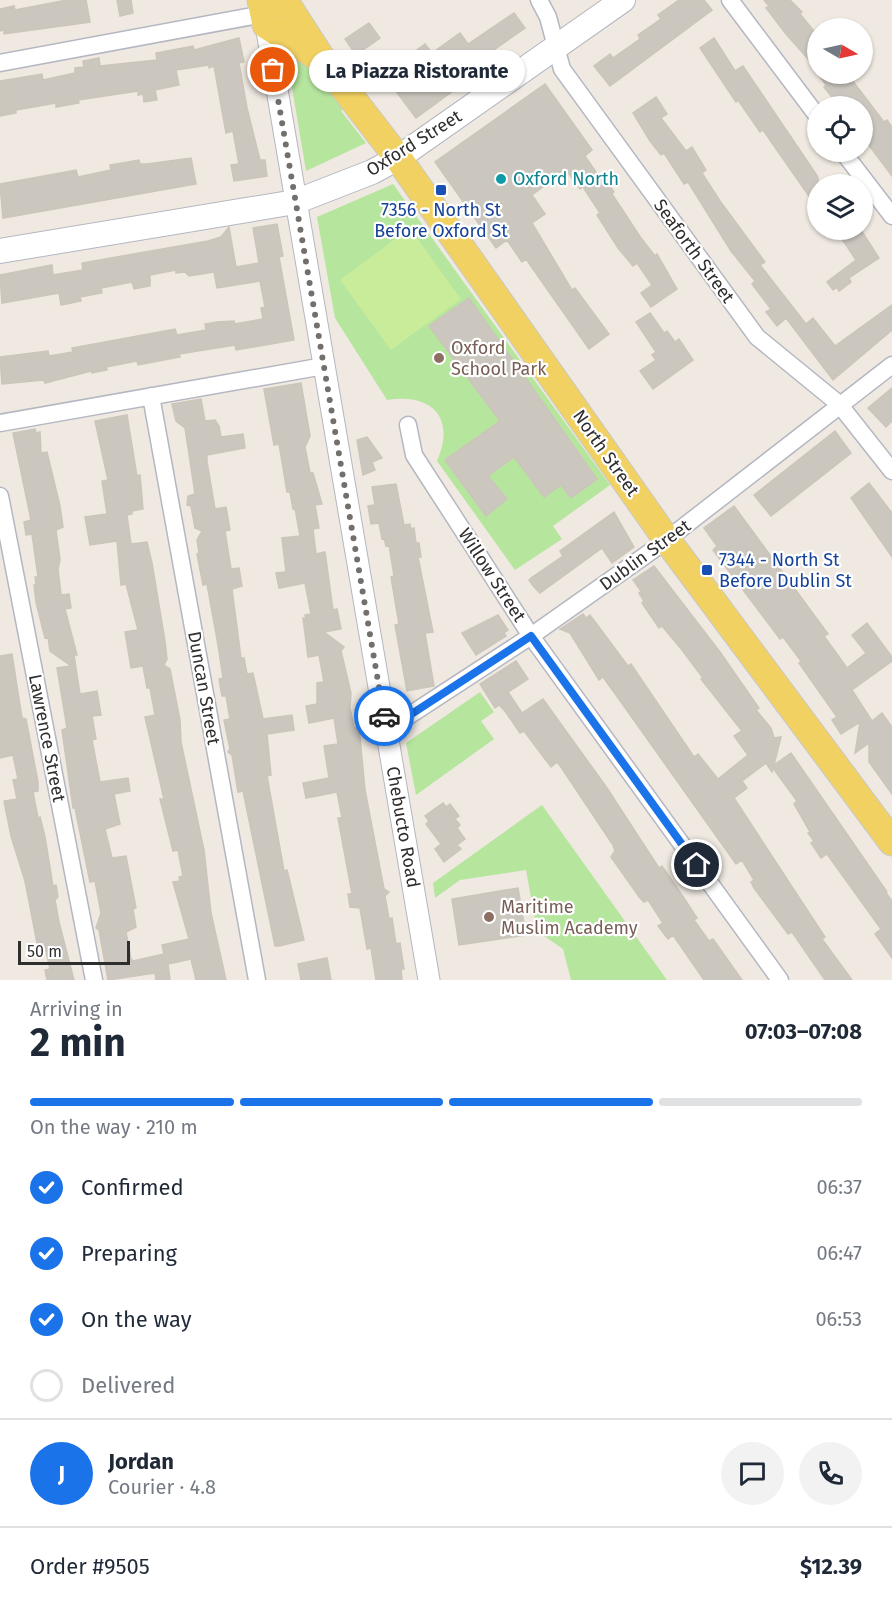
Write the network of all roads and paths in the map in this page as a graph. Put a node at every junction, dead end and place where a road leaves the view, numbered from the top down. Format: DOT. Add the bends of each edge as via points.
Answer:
graph roads {
  1 [pos="539,0"];
  2 [pos="623,0"];
  3 [pos="730,0"];
  4 [pos="269,10"];
  5 [pos="555,48"];
  6 [pos="0,63"];
  7 [pos="807,102"];
  8 [pos="398,158"];
  9 [pos="851,162"];
  10 [pos="295,202"];
  11 [pos="892,216"];
  12 [pos="0,252"];
  13 [pos="892,365"];
  14 [pos="324,366"];
  15 [pos="151,396"];
  16 [pos="839,404"];
  17 [pos="0,423"];
  18 [pos="408,425"];
  19 [pos="892,471"];
  20 [pos="0,496"];
  21 [pos="667,540"];
  22 [pos="531,636"];
  23 [pos="387,730"];
  24 [pos="892,842"];
  25 [pos="94,980"];
  26 [pos="257,980"];
  27 [pos="429,980"];
  28 [pos="780,980"];
  1 -- 5 [label="street, Seaforth Street" via="548,17"];
  2 -- 5 [label="main road, Oxford Street"];
  3 -- 7 [label="street"];
  4 -- 6 [label="street"];
  4 -- 8 [label="main road, North Street" via="324,62"];
  4 -- 10 [label="street, Chebucto Road"];
  5 -- 8 [label="main road, Oxford Street"];
  5 -- 16 [label="street, Seaforth Street" via="562,69 757,337"];
  8 -- 10 [label="main road, Oxford Street"];
  8 -- 21 [label="main road, North Street"];
  9 -- 11 [label="street"];
  10 -- 12 [label="main road, Oxford Street"];
  10 -- 14 [label="street, Chebucto Road"];
  13 -- 16 [label="street, Dublin Street"];
  14 -- 15 [label="street"];
  14 -- 23 [label="street, Chebucto Road"];
  15 -- 17 [label="street"];
  15 -- 26 [label="street, Duncan Street"];
  16 -- 19 [label="street, Seaforth Street"];
  16 -- 21 [label="street, Dublin Street"];
  18 -- 22 [label="street, Willow Street" via="414,455"];
  20 -- 25 [label="street, Lawrence Street"];
  21 -- 22 [label="street, Dublin Street"];
  21 -- 24 [label="main road, North Street"];
  22 -- 23 [label="street, Dublin Street"];
  22 -- 28 [label="street, Willow Street"];
  23 -- 27 [label="street, Chebucto Road"];
}
